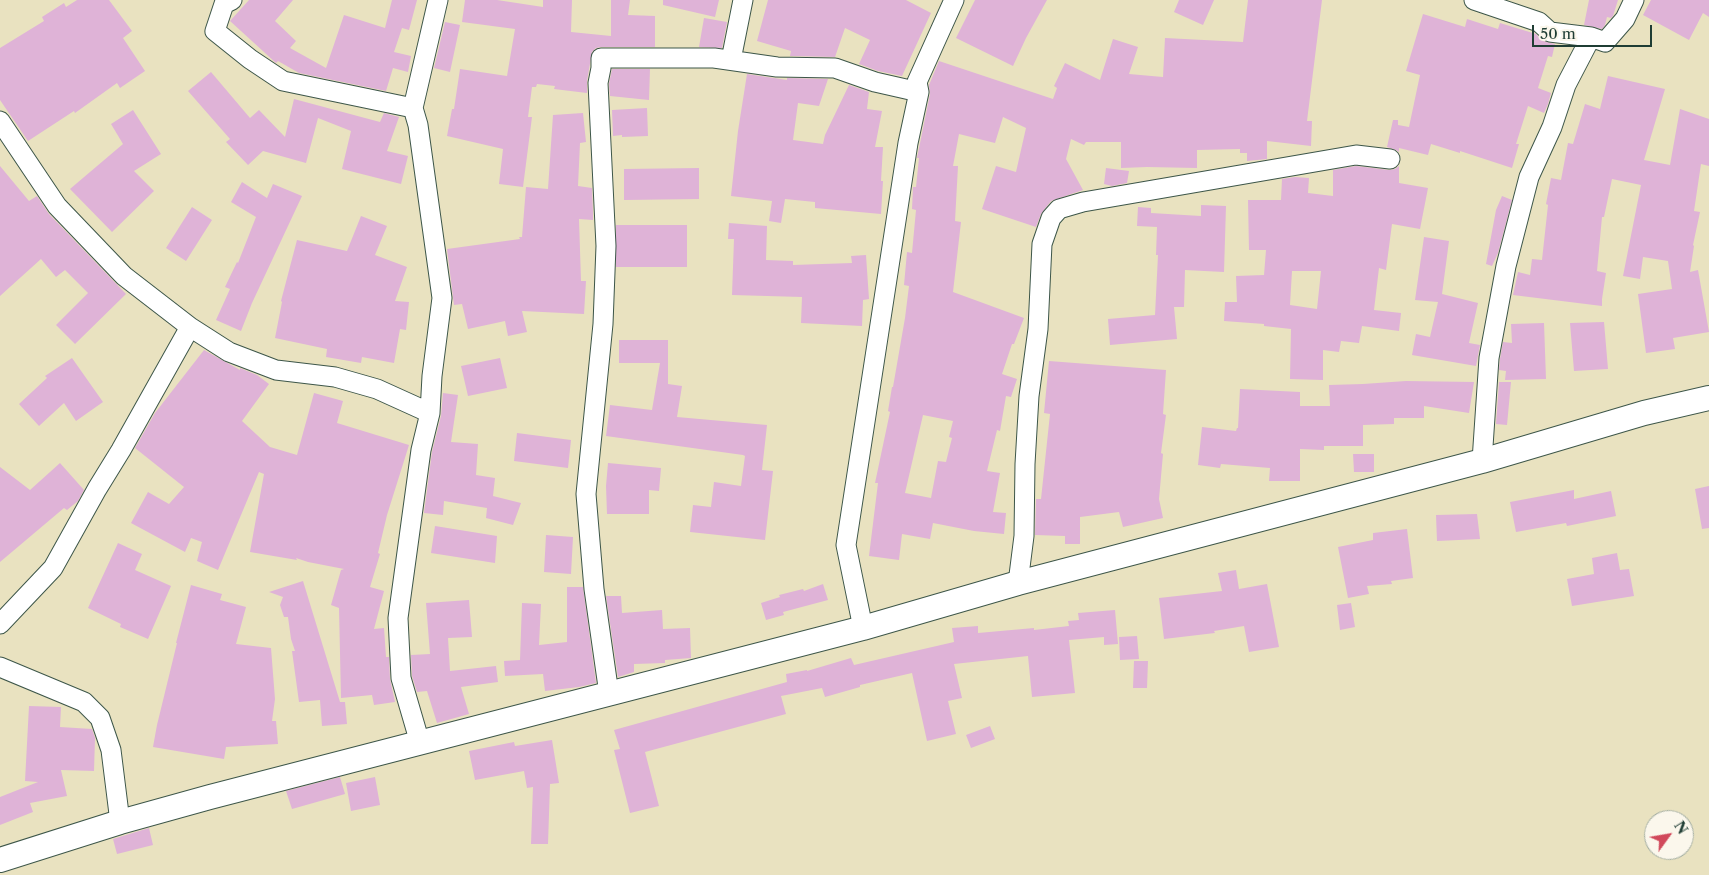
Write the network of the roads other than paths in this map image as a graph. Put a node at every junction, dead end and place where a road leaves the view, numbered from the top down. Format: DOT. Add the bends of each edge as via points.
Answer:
graph roads {
  1 [pos="438,0"];
  2 [pos="743,0"];
  3 [pos="954,0"];
  4 [pos="1474,0"];
  5 [pos="1634,0"];
  6 [pos="224,2"];
  7 [pos="1591,37"];
  8 [pos="731,60"];
  9 [pos="919,92"];
  10 [pos="414,108"];
  11 [pos="0,121"];
  12 [pos="1390,158"];
  13 [pos="190,327"];
  14 [pos="1709,398"];
  15 [pos="430,413"];
  16 [pos="1482,461"];
  17 [pos="1018,583"];
  18 [pos="0,624"];
  19 [pos="863,628"];
  20 [pos="0,667"];
  21 [pos="609,694"];
  22 [pos="420,743"];
  23 [pos="120,822"];
  24 [pos="0,860"];
  1 -- 10 [label="street"];
  2 -- 8 [label="street"];
  3 -- 9 [label="street" via="917,82"];
  4 -- 7 [label="street" via="1538,22 1550,32"];
  5 -- 7 [label="street" via="1625,19 1605,42"];
  6 -- 10 [label="street" via="215,31 283,81"];
  7 -- 16 [label="street" via="1566,85 1552,127 1529,177 1506,266 1489,358"];
  8 -- 9 [label="street" via="777,67 835,68"];
  8 -- 21 [label="street" via="601,58 598,83 606,256 603,324 586,494 594,589"];
  9 -- 19 [label="street" via="908,143 846,545"];
  10 -- 15 [label="street" via="442,298"];
  11 -- 13 [label="street" via="57,206 124,276"];
  12 -- 17 [label="street" via="1356,155 1083,202 1059,209 1051,218 1042,244 1038,329 1029,396 1024,536"];
  13 -- 15 [label="street" via="229,352 276,370 335,377 377,389"];
  13 -- 18 [label="street" via="53,568"];
  14 -- 16 [label="street" via="1644,413"];
  15 -- 22 [label="street" via="421,450 398,618 401,678"];
  16 -- 17 [label="street"];
  17 -- 19 [label="street"];
  19 -- 21 [label="street"];
  20 -- 23 [label="street" via="84,702 100,718 111,750"];
  21 -- 22 [label="street"];
  22 -- 23 [label="street"];
  23 -- 24 [label="street"];
}
